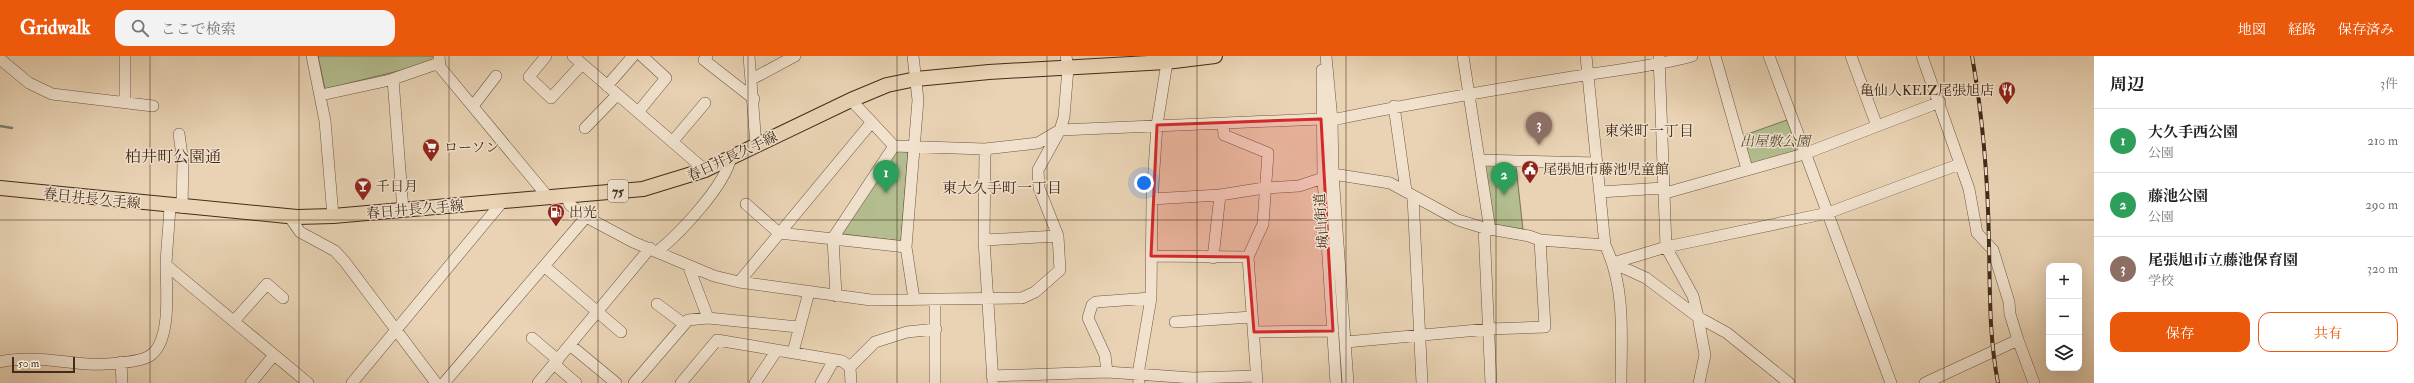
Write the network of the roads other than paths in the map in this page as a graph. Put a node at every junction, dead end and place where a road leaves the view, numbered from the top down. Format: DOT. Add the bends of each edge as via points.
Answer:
graph roads {
  1 [pos="125,56"];
  2 [pos="312,56"];
  3 [pos="546,56"];
  4 [pos="633,56"];
  5 [pos="642,56"];
  6 [pos="707,56"];
  7 [pos="749,56"];
  8 [pos="795,56"];
  9 [pos="913,56"];
  10 [pos="1215,56"];
  11 [pos="1323,56"];
  12 [pos="1326,56"];
  13 [pos="1463,56"];
  14 [pos="1586,56"];
  15 [pos="1692,56"];
  16 [pos="1714,56"];
  17 [pos="1768,56"];
  18 [pos="1851,56"];
  19 [pos="1922,56"];
  20 [pos="0,59"];
  21 [pos="579,59"];
  22 [pos="1167,59"];
  23 [pos="439,60"];
  24 [pos="1660,61"];
  25 [pos="1067,62"];
  26 [pos="1589,74"];
  27 [pos="496,76"];
  28 [pos="393,79"];
  29 [pos="752,79"];
  30 [pos="916,79"];
  31 [pos="607,86"];
  32 [pos="1469,94"];
  33 [pos="617,95"];
  34 [pos="320,96"];
  35 [pos="754,99"];
  36 [pos="851,100"];
  37 [pos="125,102"];
  38 [pos="1940,102"];
  39 [pos="705,103"];
  40 [pos="153,106"];
  41 [pos="473,106"];
  42 [pos="1394,106"];
  43 [pos="639,111"];
  44 [pos="1327,119"];
  45 [pos="871,123"];
  46 [pos="1223,124"];
  47 [pos="1157,125"];
  48 [pos="1877,126"];
  49 [pos="585,128"];
  50 [pos="1060,130"];
  51 [pos="179,134"];
  52 [pos="673,142"];
  53 [pos="756,145"];
  54 [pos="894,146"];
  55 [pos="914,146"];
  56 [pos="985,149"];
  57 [pos="1804,154"];
  58 [pos="731,157"];
  59 [pos="1480,160"];
  60 [pos="1597,163"];
  61 [pos="1960,164"];
  62 [pos="1747,169"];
  63 [pos="705,170"];
  64 [pos="1328,176"];
  65 [pos="0,188"];
  66 [pos="1264,188"];
  67 [pos="1663,188"];
  68 [pos="1600,192"];
  69 [pos="1410,194"];
  70 [pos="1220,195"];
  71 [pos="566,196"];
  72 [pos="548,197"];
  73 [pos="1152,199"];
  74 [pos="503,201"];
  75 [pos="746,204"];
  76 [pos="176,207"];
  77 [pos="403,210"];
  78 [pos="1828,213"];
  79 [pos="290,216"];
  80 [pos="333,216"];
  81 [pos="586,217"];
  82 [pos="1487,229"];
  83 [pos="779,233"];
  84 [pos="1058,236"];
  85 [pos="833,238"];
  86 [pos="984,240"];
  87 [pos="1540,240"];
  88 [pos="1605,245"];
  89 [pos="906,247"];
  90 [pos="1666,247"];
  91 [pos="654,250"];
  92 [pos="1151,256"];
  93 [pos="1248,257"];
  94 [pos="1213,258"];
  95 [pos="1613,263"];
  96 [pos="166,265"];
  97 [pos="688,265"];
  98 [pos="544,266"];
  99 [pos="739,282"];
  100 [pos="809,292"];
  101 [pos="836,296"];
  102 [pos="987,297"];
  103 [pos="283,298"];
  104 [pos="1151,298"];
  105 [pos="914,299"];
  106 [pos="935,300"];
  107 [pos="657,304"];
  108 [pos="597,312"];
  109 [pos="1252,317"];
  110 [pos="1698,317"];
  111 [pos="708,318"];
  112 [pos="234,321"];
  113 [pos="1175,322"];
  114 [pos="684,324"];
  115 [pos="798,327"];
  116 [pos="397,329"];
  117 [pos="936,329"];
  118 [pos="1489,329"];
  119 [pos="1333,331"];
  120 [pos="621,332"];
  121 [pos="1254,332"];
  122 [pos="1420,334"];
  123 [pos="532,338"];
  124 [pos="2018,340"];
  125 [pos="1346,342"];
  126 [pos="570,345"];
  127 [pos="777,350"];
  128 [pos="793,352"];
  129 [pos="274,355"];
  130 [pos="834,360"];
  131 [pos="0,362"];
  132 [pos="121,362"];
  133 [pos="556,362"];
  134 [pos="850,367"];
  135 [pos="1107,372"];
  136 [pos="993,379"];
  137 [pos="1139,379"];
  138 [pos="1256,379"];
  139 [pos="122,383"];
  140 [pos="251,383"];
  141 [pos="308,383"];
  142 [pos="352,383"];
  143 [pos="436,383"];
  144 [pos="444,383"];
  145 [pos="538,383"];
  146 [pos="576,383"];
  147 [pos="616,383"];
  148 [pos="634,383"];
  149 [pos="681,383"];
  150 [pos="755,383"];
  151 [pos="821,383"];
  152 [pos="851,383"];
  153 [pos="935,383"];
  154 [pos="1336,383"];
  155 [pos="1348,383"];
  156 [pos="1422,383"];
  157 [pos="1491,383"];
  158 [pos="1621,383"];
  159 [pos="1699,383"];
  160 [pos="1789,383"];
  161 [pos="1891,383"];
  162 [pos="1925,383"];
  163 [pos="2034,383"];
  1 -- 37 [label="street"];
  2 -- 34 [label="street"];
  3 -- 21 [label="street" via="529,78 551,98"];
  4 -- 31 [label="street"];
  5 -- 43 [label="street" via="666,78"];
  6 -- 35 [label="street" via="704,60"];
  7 -- 29 [label="street"];
  8 -- 29 [label="street"];
  9 -- 30 [label="street"];
  10 -- 22 [label="main road, 春日井長久手線 / 75"];
  11 -- 44 [label="street, 城山街道"];
  12 -- 44 [label="street, 城山街道"];
  13 -- 32 [label="street"];
  14 -- 26 [label="street"];
  15 -- 24 [label="street"];
  16 -- 62 [label="street"];
  17 -- 57 [label="street"];
  18 -- 48 [label="street"];
  19 -- 38 [label="street"];
  20 -- 37 [label="street" via="44,92"];
  21 -- 31 [label="street"];
  22 -- 25 [label="main road, 春日井長久手線 / 75"];
  22 -- 47 [label="street"];
  23 -- 28 [label="street"];
  23 -- 41 [label="street" via="440,67"];
  24 -- 26 [label="street"];
  24 -- 67 [label="street"];
  25 -- 30 [label="main road, 春日井長久手線 / 75"];
  25 -- 50 [label="street" via="1064,117"];
  26 -- 32 [label="street"];
  26 -- 60 [label="street"];
  27 -- 41 [label="street"];
  28 -- 34 [label="street"];
  28 -- 77 [label="street"];
  29 -- 35 [label="street"];
  30 -- 36 [label="main road, 春日井長久手線 / 75" via="886,85"];
  30 -- 55 [label="street" via="918,100"];
  31 -- 33 [label="street"];
  32 -- 42 [label="street"];
  32 -- 59 [label="street"];
  33 -- 43 [label="street"];
  33 -- 49 [label="street"];
  34 -- 80 [label="street"];
  35 -- 53 [label="street"];
  36 -- 45 [label="street"];
  36 -- 53 [label="main road, 春日井長久手線 / 75"];
  37 -- 40 [label="street"];
  38 -- 48 [label="street"];
  38 -- 61 [label="street"];
  39 -- 52 [label="street"];
  41 -- 72 [label="street"];
  42 -- 44 [label="street"];
  42 -- 69 [label="street"];
  43 -- 52 [label="street"];
  44 -- 46 [label="street"];
  44 -- 64 [label="street, 城山街道"];
  45 -- 54 [label="street"];
  45 -- 83 [label="street"];
  46 -- 47 [label="street"];
  46 -- 66 [label="street" via="1224,135 1268,153"];
  47 -- 50 [label="street"];
  47 -- 73 [label="street"];
  48 -- 57 [label="street"];
  50 -- 56 [label="street" via="1038,143"];
  50 -- 84 [label="street" via="1038,170 1039,188"];
  51 -- 76 [label="street" via="183,163"];
  52 -- 63 [label="street"];
  53 -- 58 [label="main road, 春日井長久手線 / 75"];
  54 -- 55 [label="street"];
  54 -- 85 [label="street"];
  55 -- 56 [label="street"];
  55 -- 89 [label="street"];
  56 -- 86 [label="street"];
  57 -- 62 [label="street"];
  57 -- 78 [label="street"];
  58 -- 63 [label="main road, 春日井長久手線 / 75"];
  58 -- 91 [label="street" via="728,170 717,186 671,240"];
  59 -- 60 [label="street"];
  59 -- 82 [label="street"];
  60 -- 68 [label="street"];
  61 -- 78 [label="street"];
  61 -- 124 [label="street" via="1969,189 1977,233 1993,250"];
  62 -- 67 [label="street" via="1669,192"];
  63 -- 71 [label="main road, 春日井長久手線 / 75" via="643,189"];
  64 -- 66 [label="street" via="1299,186"];
  64 -- 69 [label="street" via="1390,183"];
  64 -- 119 [label="street, 城山街道"];
  64 -- 125 [label="street, 城山街道"];
  65 -- 76 [label="main road, 春日井長久手線 / 75"];
  66 -- 70 [label="street"];
  66 -- 93 [label="street" via="1263,224"];
  67 -- 68 [label="street"];
  67 -- 90 [label="street"];
  68 -- 88 [label="street"];
  69 -- 82 [label="street" via="1458,220"];
  69 -- 122 [label="street"];
  70 -- 73 [label="street"];
  70 -- 94 [label="street"];
  71 -- 72 [label="main road, 春日井長久手線 / 75"];
  71 -- 81 [label="street" via="570,205"];
  72 -- 74 [label="main road, 春日井長久手線 / 75"];
  73 -- 92 [label="street"];
  74 -- 77 [label="main road, 春日井長久手線 / 75"];
  74 -- 116 [label="street"];
  75 -- 83 [label="street"];
  76 -- 79 [label="main road, 春日井長久手線 / 75"];
  76 -- 96 [label="street"];
  77 -- 80 [label="main road, 春日井長久手線 / 75"];
  78 -- 90 [label="street"];
  78 -- 161 [label="street"];
  79 -- 80 [label="main road, 春日井長久手線 / 75"];
  79 -- 116 [label="street" via="300,232 335,251"];
  81 -- 91 [label="street"];
  81 -- 98 [label="street"];
  82 -- 87 [label="street"];
  82 -- 118 [label="street"];
  83 -- 85 [label="street"];
  83 -- 99 [label="street"];
  84 -- 86 [label="street"];
  84 -- 102 [label="street" via="1060,270 1035,292 1022,298"];
  85 -- 89 [label="street"];
  85 -- 101 [label="street"];
  86 -- 102 [label="street"];
  87 -- 88 [label="street"];
  87 -- 118 [label="street" via="1545,327"];
  88 -- 95 [label="street"];
  89 -- 105 [label="street"];
  90 -- 95 [label="street"];
  90 -- 110 [label="street" via="1693,296"];
  91 -- 97 [label="street"];
  91 -- 108 [label="street"];
  92 -- 94 [label="street"];
  92 -- 104 [label="street"];
  93 -- 94 [label="street"];
  93 -- 109 [label="street"];
  95 -- 110 [label="street" via="1646,278"];
  95 -- 158 [label="street" via="1621,297"];
  96 -- 112 [label="street"];
  96 -- 132 [label="street" via="166,312 161,341 150,356"];
  97 -- 99 [label="street" via="714,276"];
  97 -- 111 [label="street"];
  98 -- 108 [label="street"];
  98 -- 144 [label="street"];
  99 -- 100 [label="street"];
  100 -- 101 [label="street"];
  100 -- 115 [label="street"];
  101 -- 105 [label="street" via="871,300"];
  102 -- 106 [label="street"];
  102 -- 136 [label="street"];
  103 -- 112 [label="street" via="268,284"];
  104 -- 135 [label="street" via="1096,302 1092,305 1088,318 1105,355"];
  104 -- 137 [label="street"];
  105 -- 106 [label="street"];
  106 -- 117 [label="street"];
  107 -- 114 [label="street"];
  108 -- 120 [label="street"];
  108 -- 126 [label="street"];
  109 -- 113 [label="street"];
  109 -- 121 [label="street"];
  110 -- 159 [label="street" via="1705,355"];
  110 -- 160 [label="street" via="1727,333"];
  111 -- 114 [label="street" via="688,320"];
  111 -- 115 [label="street"];
  112 -- 129 [label="street"];
  114 -- 148 [label="street"];
  115 -- 128 [label="street"];
  116 -- 142 [label="street"];
  116 -- 143 [label="street"];
  117 -- 134 [label="street" via="907,332 875,342"];
  117 -- 153 [label="street"];
  118 -- 122 [label="street"];
  118 -- 157 [label="street"];
  119 -- 121 [label="street"];
  119 -- 154 [label="street, 城山街道"];
  121 -- 138 [label="street"];
  122 -- 125 [label="street"];
  122 -- 156 [label="street"];
  123 -- 133 [label="street"];
  124 -- 162 [label="street"];
  124 -- 163 [label="street"];
  125 -- 155 [label="street, 城山街道"];
  126 -- 133 [label="street"];
  126 -- 147 [label="street"];
  127 -- 128 [label="street"];
  127 -- 149 [label="street" via="718,340"];
  127 -- 150 [label="street"];
  128 -- 130 [label="street"];
  129 -- 140 [label="street"];
  129 -- 141 [label="street"];
  130 -- 134 [label="street" via="842,361"];
  130 -- 151 [label="street"];
  131 -- 132 [label="street" via="14,358 90,364"];
  132 -- 139 [label="street"];
  133 -- 145 [label="street"];
  133 -- 146 [label="street"];
  134 -- 152 [label="street"];
  135 -- 136 [label="street"];
  135 -- 137 [label="street"];
  137 -- 138 [label="street"];
}
